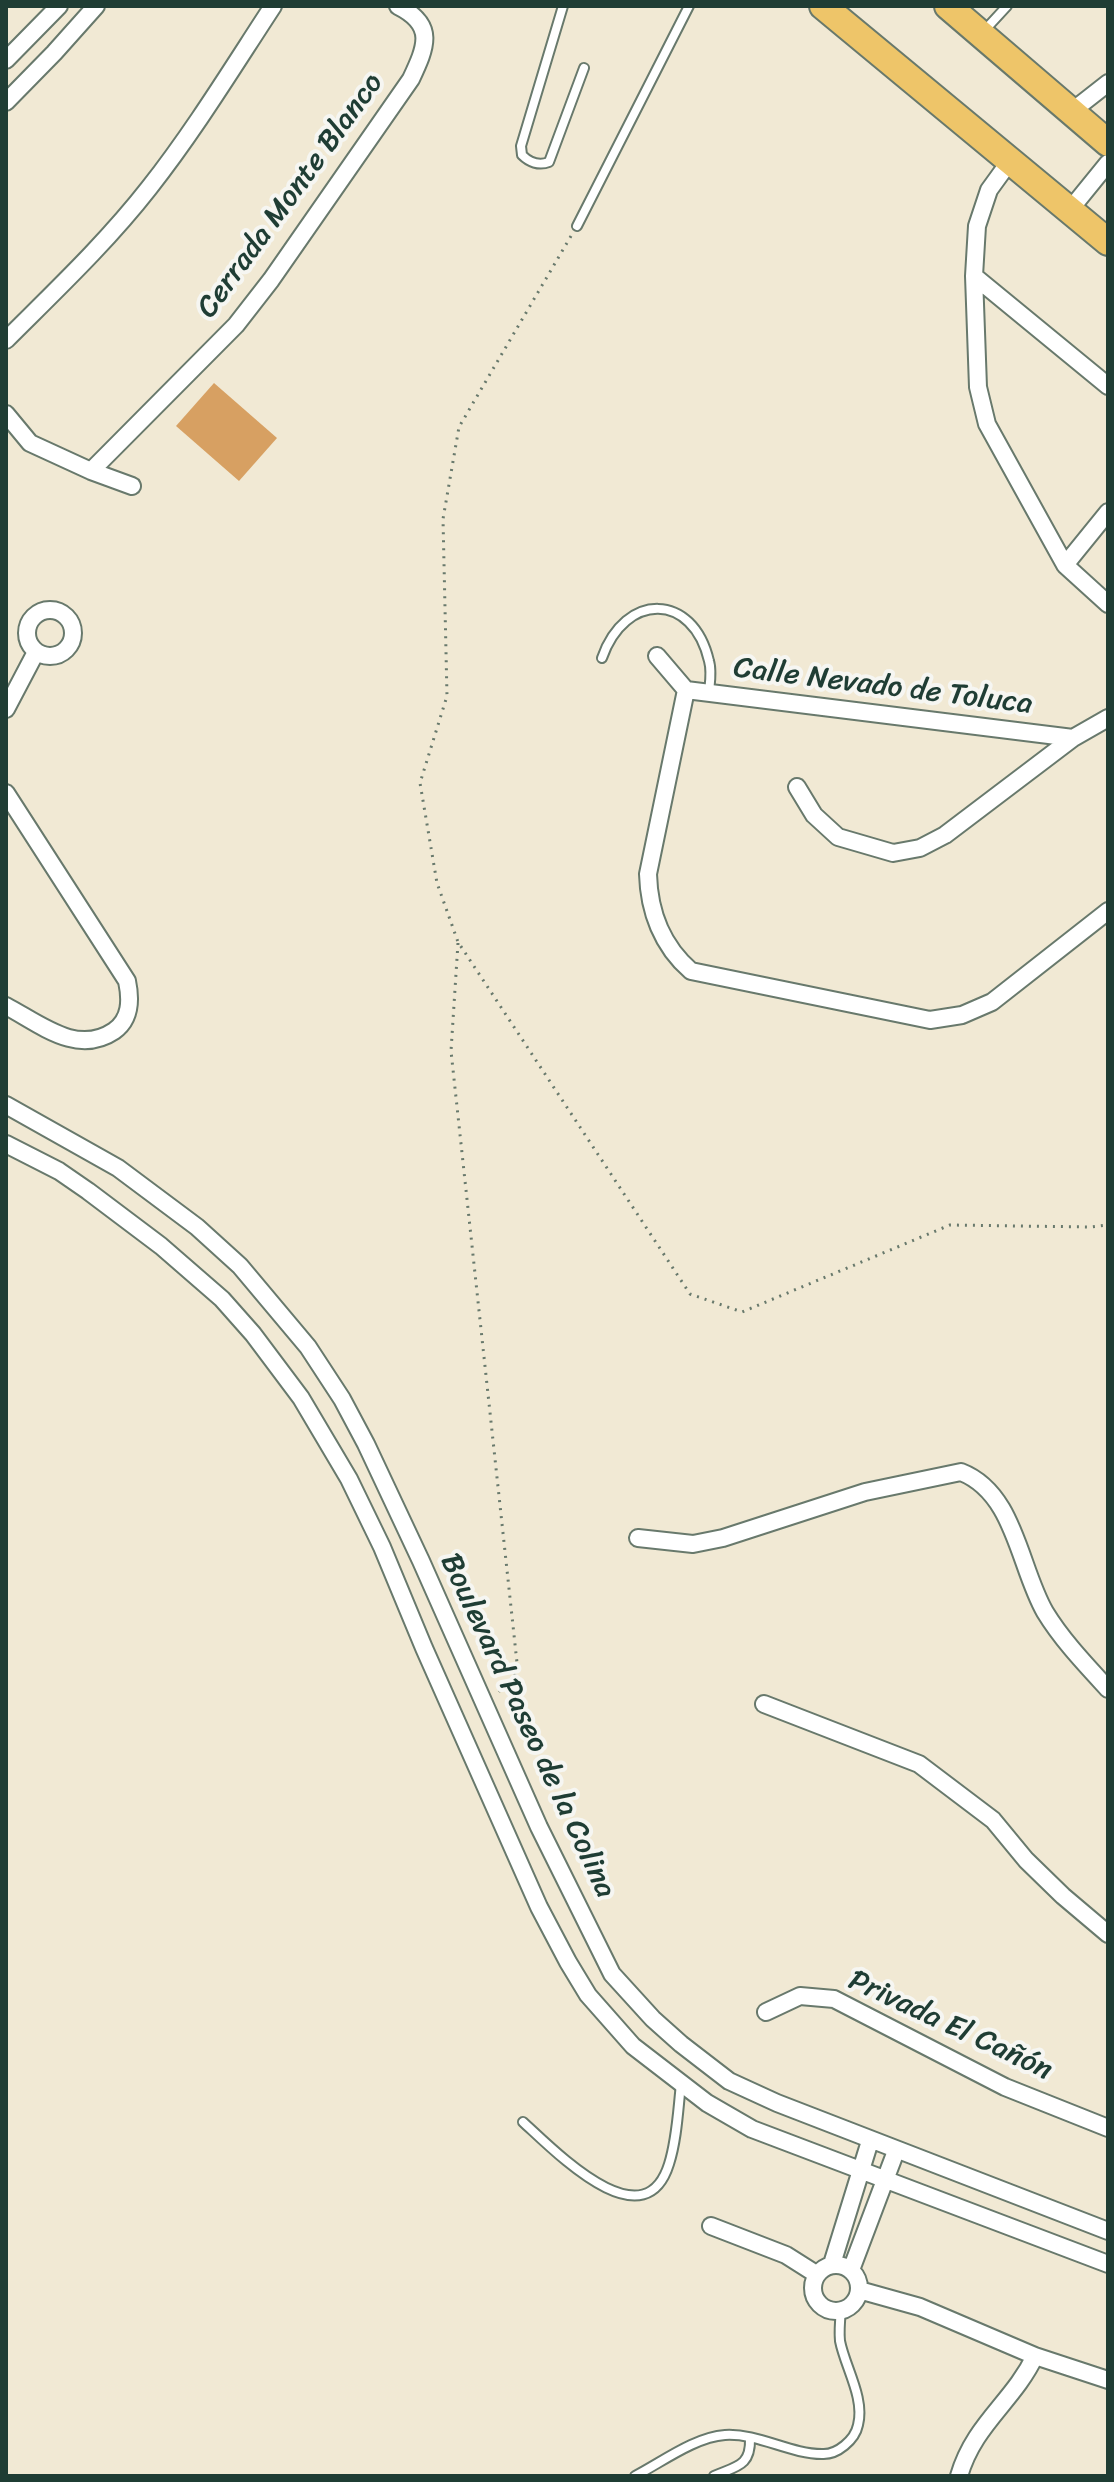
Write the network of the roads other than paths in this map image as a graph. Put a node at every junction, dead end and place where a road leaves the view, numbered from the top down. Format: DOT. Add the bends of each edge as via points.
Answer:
graph roads {
  1 [pos="59,6"];
  2 [pos="96,6"];
  3 [pos="273,6"];
  4 [pos="398,6"];
  5 [pos="563,6"];
  6 [pos="689,6"];
  7 [pos="823,6"];
  8 [pos="1007,6"];
  9 [pos="965,16"];
  10 [pos="6,60"];
  11 [pos="584,68"];
  12 [pos="1108,83"];
  13 [pos="6,102"];
  14 [pos="1071,112"];
  15 [pos="1108,143"];
  16 [pos="1010,161"];
  17 [pos="1108,163"];
  18 [pos="1069,211"];
  19 [pos="577,226"];
  20 [pos="1108,242"];
  21 [pos="974,276"];
  22 [pos="6,340"];
  23 [pos="1108,386"];
  24 [pos="6,414"];
  25 [pos="91,471"];
  26 [pos="132,486"];
  27 [pos="1108,512"];
  28 [pos="1065,565"];
  29 [pos="1108,604"];
  30 [pos="36,652"];
  31 [pos="657,656"];
  32 [pos="602,658"];
  33 [pos="686,690"];
  34 [pos="709,693"];
  35 [pos="6,709"];
  36 [pos="1108,718"];
  37 [pos="1073,738"];
  38 [pos="797,787"];
  39 [pos="6,793"];
  40 [pos="6,821"];
  41 [pos="29,827"];
  42 [pos="1108,911"];
  43 [pos="6,1006"];
  44 [pos="6,1105"];
  45 [pos="6,1144"];
  46 [pos="638,1538"];
  47 [pos="1108,1689"];
  48 [pos="764,1704"];
  49 [pos="1108,1934"];
  50 [pos="766,2012"];
  51 [pos="681,2084"];
  52 [pos="523,2122"];
  53 [pos="1108,2128"];
  54 [pos="870,2141"];
  55 [pos="896,2151"];
  56 [pos="860,2171"];
  57 [pos="883,2180"];
  58 [pos="711,2226"];
  59 [pos="1108,2231"];
  60 [pos="832,2264"];
  61 [pos="1108,2264"];
  62 [pos="851,2270"];
  63 [pos="816,2274"];
  64 [pos="859,2290"];
  65 [pos="841,2310"];
  66 [pos="1035,2356"];
  67 [pos="1108,2380"];
  68 [pos="750,2438"];
  69 [pos="635,2476"];
  70 [pos="714,2476"];
  71 [pos="959,2476"];
  1 -- 10 [label="street"];
  2 -- 13 [label="street"];
  3 -- 22 [label="street" via="148,189"];
  4 -- 25 [label="street, Cerrada Monte Blanco" via="412,13 424,29 425,49 411,79 236,325"];
  5 -- 11 [label="lane" via="521,146 527,160 549,162"];
  6 -- 19 [label="lane"];
  7 -- 16 [label="main road"];
  8 -- 9 [label="lane"];
  9 -- 14 [label="main road"];
  12 -- 14 [label="street"];
  14 -- 15 [label="main road"];
  16 -- 18 [label="main road"];
  16 -- 21 [label="street" via="989,190 977,226"];
  17 -- 18 [label="street"];
  18 -- 20 [label="main road"];
  21 -- 23 [label="street"];
  21 -- 28 [label="street" via="978,387 987,424"];
  24 -- 25 [label="street" via="30,443"];
  25 -- 26 [label="street"];
  27 -- 28 [label="street"];
  28 -- 29 [label="street"];
  30 -- 35 [label="street"];
  31 -- 33 [label="street"];
  32 -- 34 [label="lane" via="616,631 634,614 649,608 671,611 694,629 705,649"];
  33 -- 34 [label="street, Calle Nevado de Toluca"];
  33 -- 42 [label="street" via="648,874 649,900 665,940 691,971 930,1020 962,1015 992,1002"];
  34 -- 37 [label="street, Calle Nevado de Toluca"];
  36 -- 37 [label="street"];
  37 -- 38 [label="street" via="945,835 920,848 893,853 838,837 814,815"];
  39 -- 41 [label="street"];
  40 -- 41 [label="street"];
  41 -- 43 [label="street" via="127,981 131,1001 122,1025 100,1040 82,1042"];
  44 -- 54 [label="street, Boulevard Paseo de la Colina" via="118,1168 197,1227 240,1266 308,1347 366,1444 559,1870 612,1974 681,2044 729,2081"];
  45 -- 51 [label="street, Boulevard Paseo de la Colina" via="59,1171 194,1273 253,1334 301,1398 382,1547 568,1962 588,1995 633,2046"];
  46 -- 47 [label="street" via="693,1544 723,1538 865,1492 961,1472 990,1491 1045,1611"];
  48 -- 49 [label="street" via="919,1764 993,1820 1026,1860"];
  50 -- 53 [label="street, Privada El Cañón" via="800,1996 834,1999 1005,2087"];
  51 -- 52 [label="lane" via="669,2166 655,2189 639,2197 620,2194 580,2174"];
  51 -- 56 [label="street, Boulevard Paseo de la Colina" via="752,2129"];
  54 -- 55 [label="street, Boulevard Paseo de la Colina"];
  54 -- 56 [label="street"];
  55 -- 57 [label="street"];
  55 -- 59 [label="street, Boulevard Paseo de la Colina"];
  56 -- 57 [label="street, Boulevard Paseo de la Colina"];
  56 -- 60 [label="street"];
  57 -- 61 [label="street, Boulevard Paseo de la Colina"];
  57 -- 62 [label="street"];
  58 -- 63 [label="street" via="786,2255"];
  60 -- 62 [label="street"];
  60 -- 63 [label="street"];
  62 -- 64 [label="street"];
  63 -- 65 [label="street" via="816,2301 827,2310"];
  64 -- 65 [label="street" via="853,2303"];
  64 -- 66 [label="street" via="920,2307"];
  65 -- 68 [label="lane" via="840,2340 859,2407 852,2437 838,2451 823,2455"];
  66 -- 67 [label="street"];
  66 -- 71 [label="street" via="1018,2387 976,2435"];
  68 -- 69 [label="lane" via="724,2435 698,2443"];
  68 -- 70 [label="lane" via="746,2461"];
}
